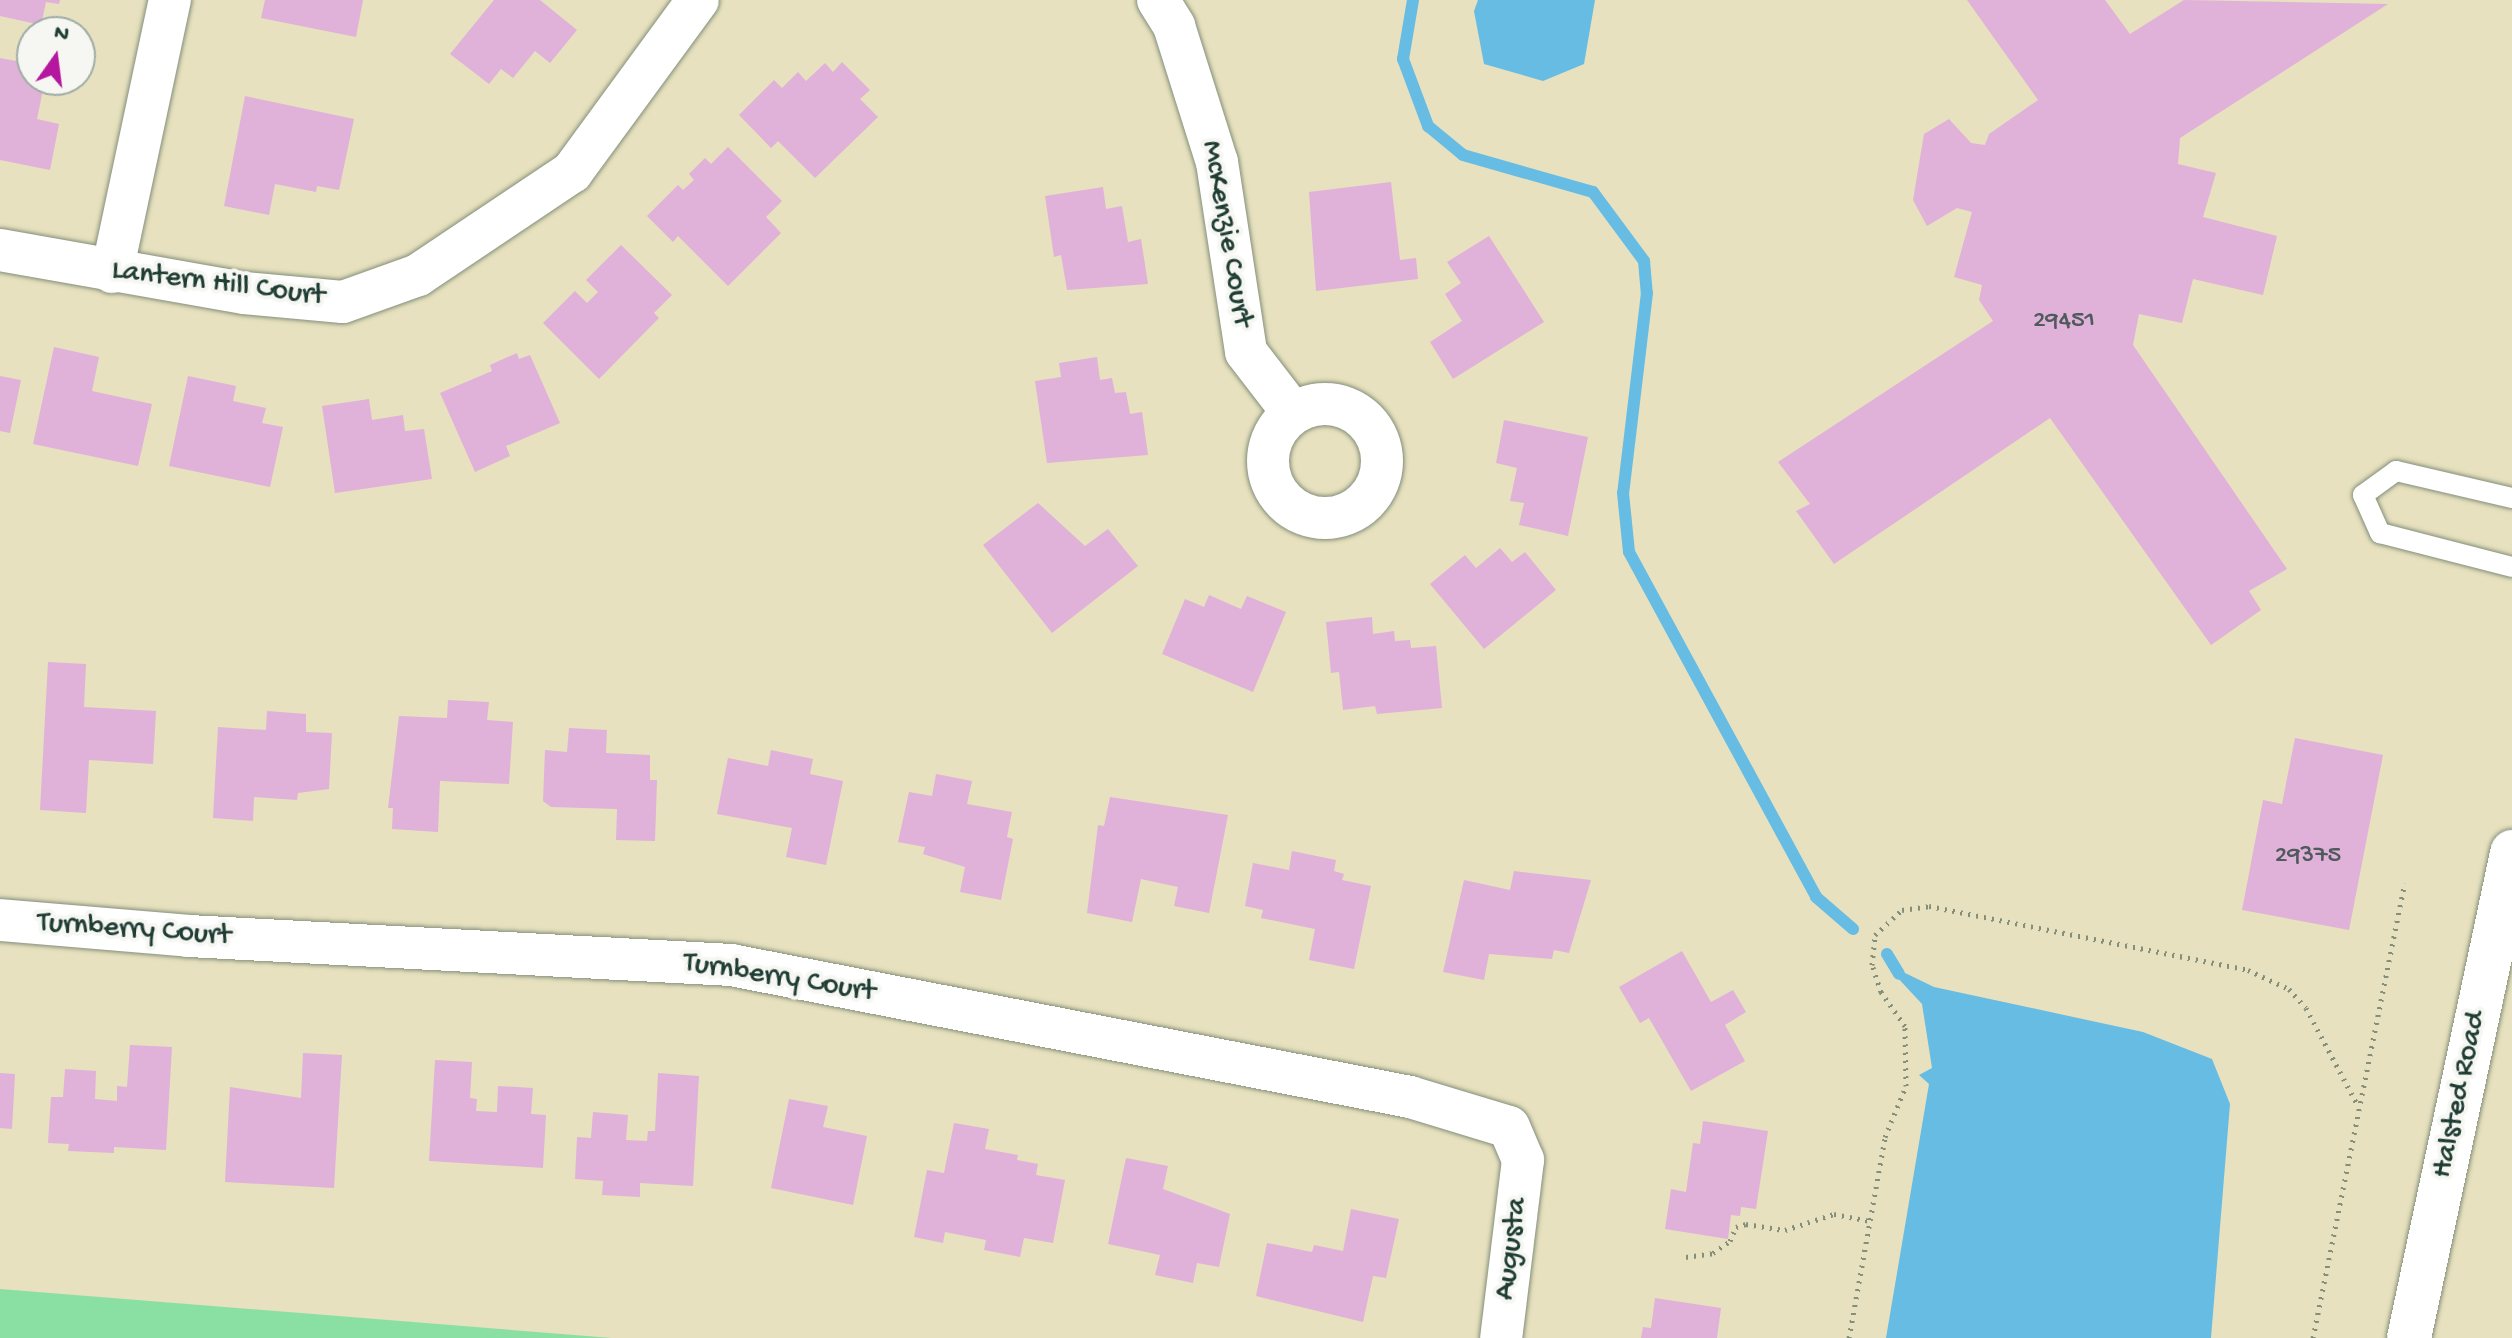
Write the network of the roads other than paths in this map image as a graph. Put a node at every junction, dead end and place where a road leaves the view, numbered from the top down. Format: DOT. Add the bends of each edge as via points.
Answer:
graph roads {
  1 [pos="170,0"];
  2 [pos="698,0"];
  3 [pos="1158,0"];
  4 [pos="0,250"];
  5 [pos="112,272"];
  6 [pos="1293,413"];
  7 [pos="2512,498"];
  8 [pos="2512,567"];
  9 [pos="2512,852"];
  10 [pos="0,920"];
  11 [pos="1523,1160"];
  12 [pos="1501,1338"];
  13 [pos="2409,1338"];
  1 -- 5 [label="street"];
  2 -- 5 [label="street, Lantern Hill Court" via="572,172 418,275 343,302"];
  3 -- 6 [label="street, McKenzie Court" via="1174,26 1217,162 1246,352"];
  4 -- 5 [label="street, Lantern Hill Court"];
  7 -- 8 [label="lane" via="2396,471 2363,495 2380,533"];
  9 -- 13 [label="street, Halsted Road"];
  10 -- 11 [label="street, Turnberry Court" via="731,965 1410,1097 1509,1127"];
  11 -- 12 [label="street, Augusta"];
}
